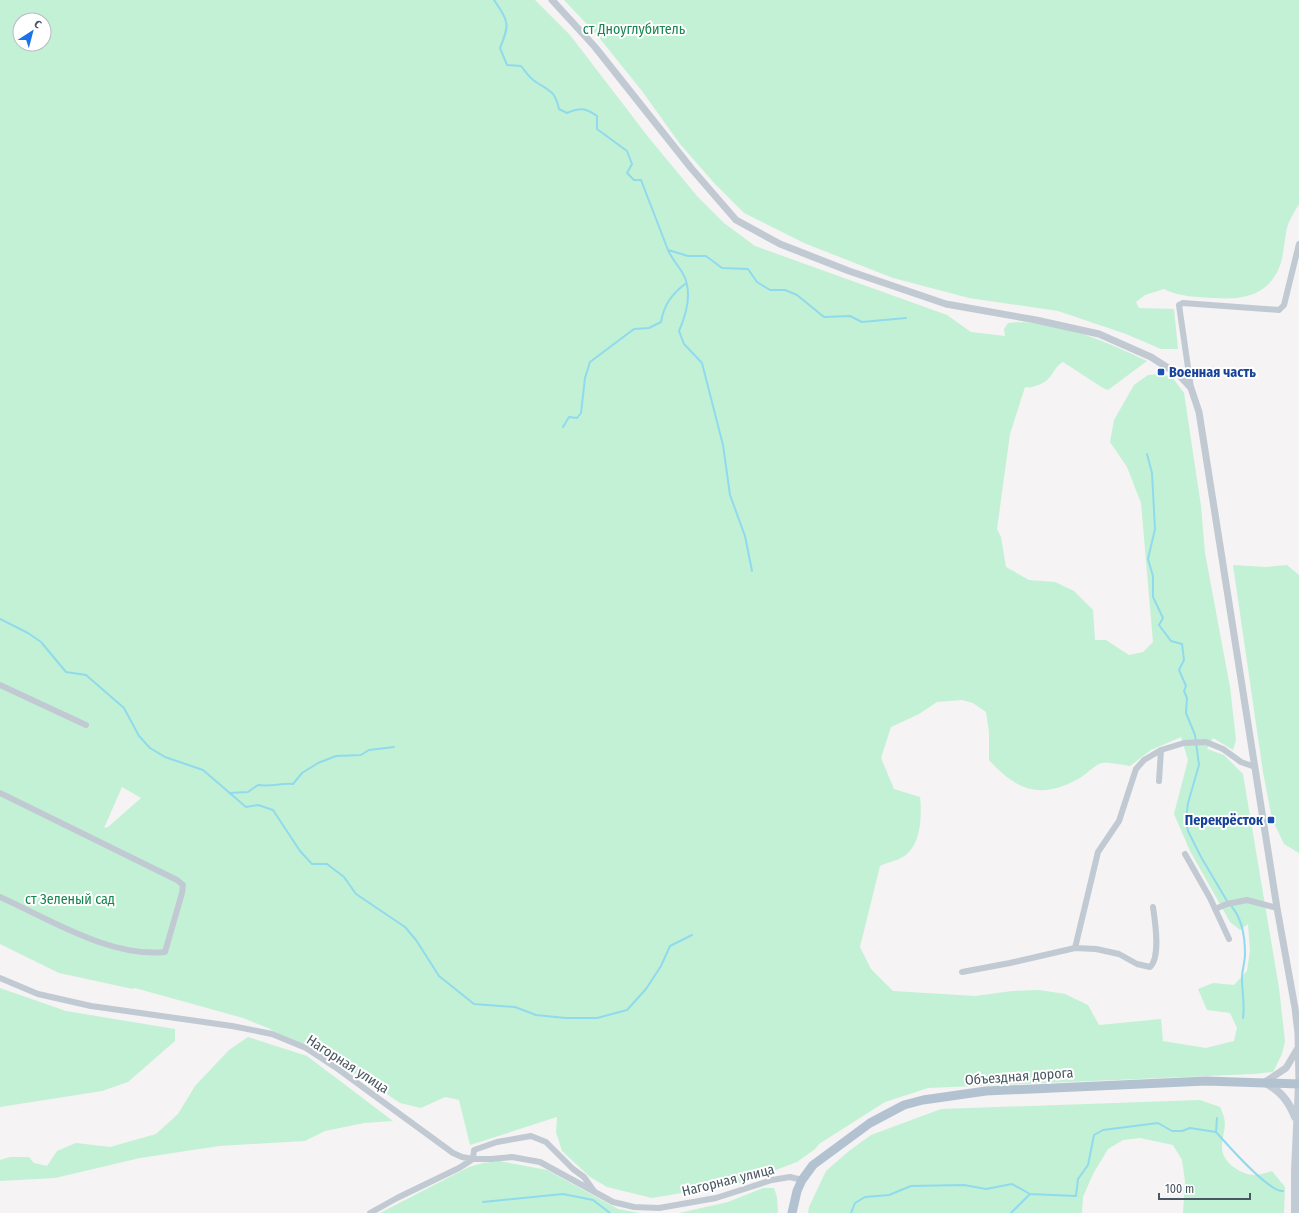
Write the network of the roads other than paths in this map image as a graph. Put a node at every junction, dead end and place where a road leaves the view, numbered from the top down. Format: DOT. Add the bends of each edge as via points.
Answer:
graph roads {
  1 [pos="552,0"];
  2 [pos="1299,244"];
  3 [pos="1191,388"];
  4 [pos="0,685"];
  5 [pos="86,725"];
  6 [pos="1161,750"];
  7 [pos="1255,766"];
  8 [pos="1159,781"];
  9 [pos="0,793"];
  10 [pos="1185,854"];
  11 [pos="0,897"];
  12 [pos="1153,907"];
  13 [pos="1277,908"];
  14 [pos="1215,909"];
  15 [pos="1229,940"];
  16 [pos="1075,948"];
  17 [pos="962,972"];
  18 [pos="0,978"];
  19 [pos="1299,1047"];
  20 [pos="1265,1082"];
  21 [pos="1299,1084"];
  22 [pos="1298,1118"];
  23 [pos="473,1159"];
  24 [pos="802,1180"];
  25 [pos="594,1192"];
  26 [pos="370,1213"];
  27 [pos="792,1213"];
  28 [pos="1295,1213"];
  1 -- 3 [label="street" via="595,47 691,168 736,220 780,244 946,304 1099,334 1165,365"];
  2 -- 3 [label="street" via="1284,305 1279,310 1183,303 1179,305"];
  3 -- 7 [label="street" via="1199,412"];
  4 -- 5 [label="street"];
  6 -- 7 [label="street" via="1184,743 1206,742 1223,749 1241,762"];
  6 -- 8 [label="street"];
  6 -- 16 [label="street" via="1144,760 1136,769 1119,821 1098,852"];
  7 -- 13 [label="street"];
  9 -- 11 [label="street" via="178,880 182,885 165,952 149,954 98,942"];
  10 -- 14 [label="street"];
  12 -- 16 [label="street" via="1156,947 1150,966 1137,964 1119,954"];
  13 -- 14 [label="street" via="1247,900"];
  13 -- 19 [label="street" via="1295,1008"];
  14 -- 15 [label="street"];
  16 -- 17 [label="street"];
  18 -- 23 [label="street, Нагорная улица" via="38,994 91,1006 272,1034 306,1048 393,1107 437,1142 462,1157"];
  19 -- 20 [label="street" via="1286,1068"];
  19 -- 21 [label="street"];
  20 -- 21 [label="main road, Объездная дорога"];
  20 -- 22 [label="main road" via="1286,1098"];
  20 -- 24 [label="main road, Объездная дорога" via="1206,1080 1045,1087 986,1091 923,1100 904,1105 870,1123 813,1165"];
  21 -- 22 [label="main road"];
  22 -- 28 [label="main road"];
  23 -- 25 [label="street, Нагорная улица" via="512,1157 540,1162"];
  23 -- 25 [label="street" via="474,1150 497,1142 531,1136 546,1142 573,1169 584,1176"];
  23 -- 26 [label="street"];
  24 -- 25 [label="street, Нагорная улица" via="790,1177 772,1180 716,1198 659,1208 634,1207 613,1202"];
  24 -- 27 [label="main road, Объездная дорога"];
}
